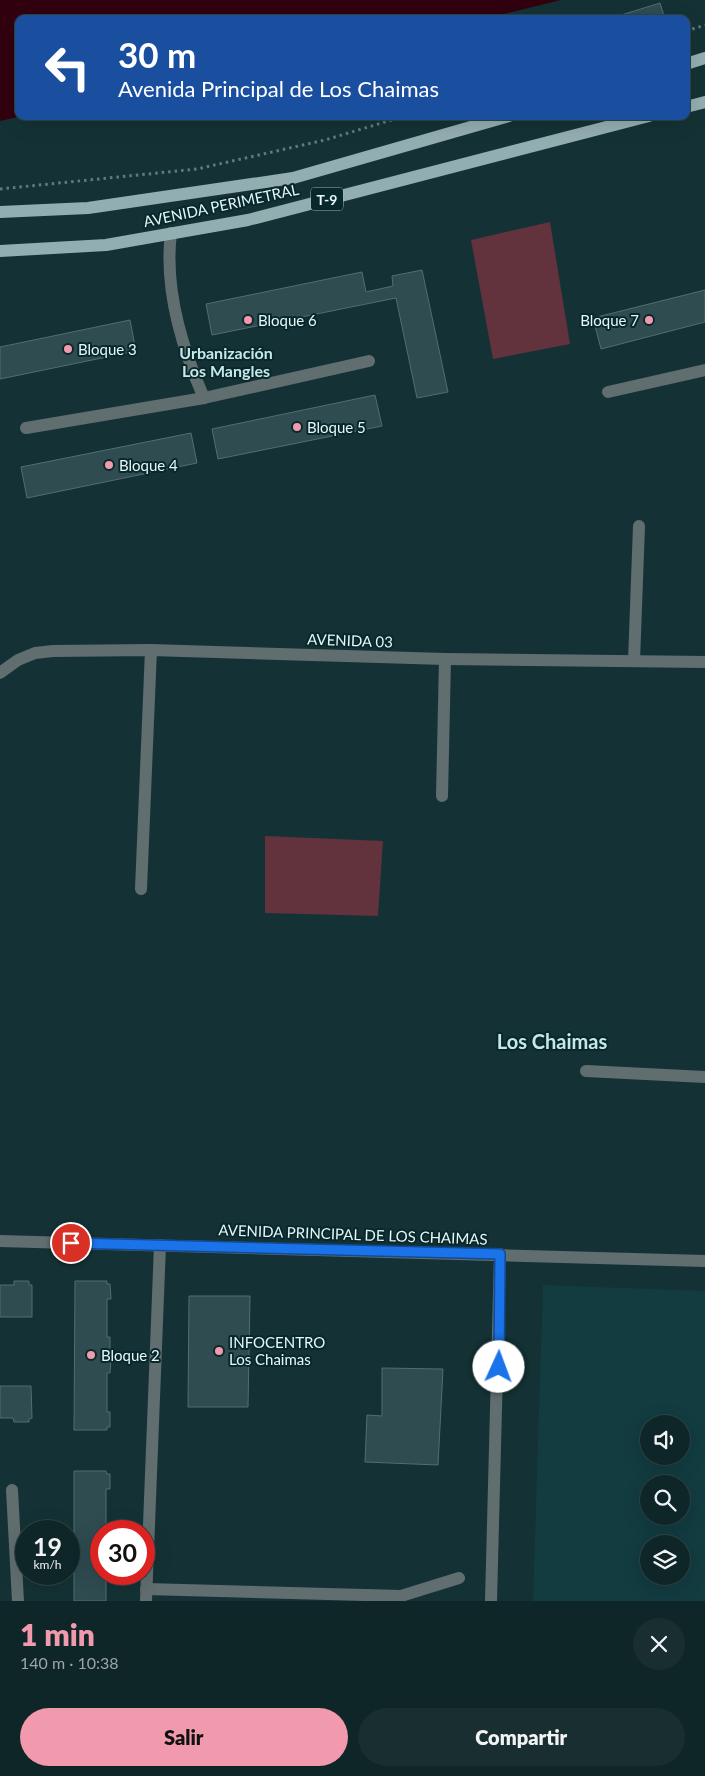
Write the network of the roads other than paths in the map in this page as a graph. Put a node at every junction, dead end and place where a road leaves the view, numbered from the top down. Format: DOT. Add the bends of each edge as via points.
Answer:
graph roads {
  1 [pos="705,58"];
  2 [pos="690,63"];
  3 [pos="705,102"];
  4 [pos="690,106"];
  5 [pos="495,120"];
  6 [pos="634,120"];
  7 [pos="0,212"];
  8 [pos="171,233"];
  9 [pos="0,250"];
  10 [pos="369,361"];
  11 [pos="705,370"];
  12 [pos="608,392"];
  13 [pos="204,398"];
  14 [pos="26,428"];
  15 [pos="639,526"];
  16 [pos="151,650"];
  17 [pos="445,659"];
  18 [pos="634,661"];
  19 [pos="705,662"];
  20 [pos="0,673"];
  21 [pos="442,796"];
  22 [pos="141,889"];
  23 [pos="586,1071"];
  24 [pos="705,1077"];
  25 [pos="0,1241"];
  26 [pos="160,1245"];
  27 [pos="500,1254"];
  28 [pos="705,1261"];
  29 [pos="12,1490"];
  30 [pos="459,1578"];
  31 [pos="146,1595"];
  32 [pos="18,1601"];
  33 [pos="491,1601"];
  1 -- 2 [label="main road"];
  3 -- 4 [label="main road"];
  5 -- 7 [label="main road, AVENIDA PERIMETRAL / T-9" via="293,178 88,208"];
  6 -- 8 [label="main road, AVENIDA PERIMETRAL / T-9" via="248,220"];
  8 -- 9 [label="main road, AVENIDA PERIMETRAL / T-9" via="106,245"];
  8 -- 13 [label="street" via="169,274 188,363"];
  10 -- 13 [label="street"];
  11 -- 12 [label="street"];
  13 -- 14 [label="street"];
  15 -- 18 [label="street"];
  16 -- 17 [label="street, AVENIDA 03"];
  16 -- 20 [label="street, AVENIDA 03" via="44,652 18,660"];
  16 -- 22 [label="street"];
  17 -- 18 [label="street, AVENIDA 03"];
  17 -- 21 [label="street"];
  18 -- 19 [label="street, AVENIDA 03"];
  23 -- 24 [label="street"];
  25 -- 26 [label="street, AVENIDA PRINCIPAL DE LOS CHAIMAS"];
  26 -- 27 [label="street, AVENIDA PRINCIPAL DE LOS CHAIMAS"];
  26 -- 31 [label="street"];
  27 -- 28 [label="street, AVENIDA PRINCIPAL DE LOS CHAIMAS"];
  27 -- 33 [label="street"];
  29 -- 32 [label="street"];
  30 -- 31 [label="street" via="400,1596"];
}
